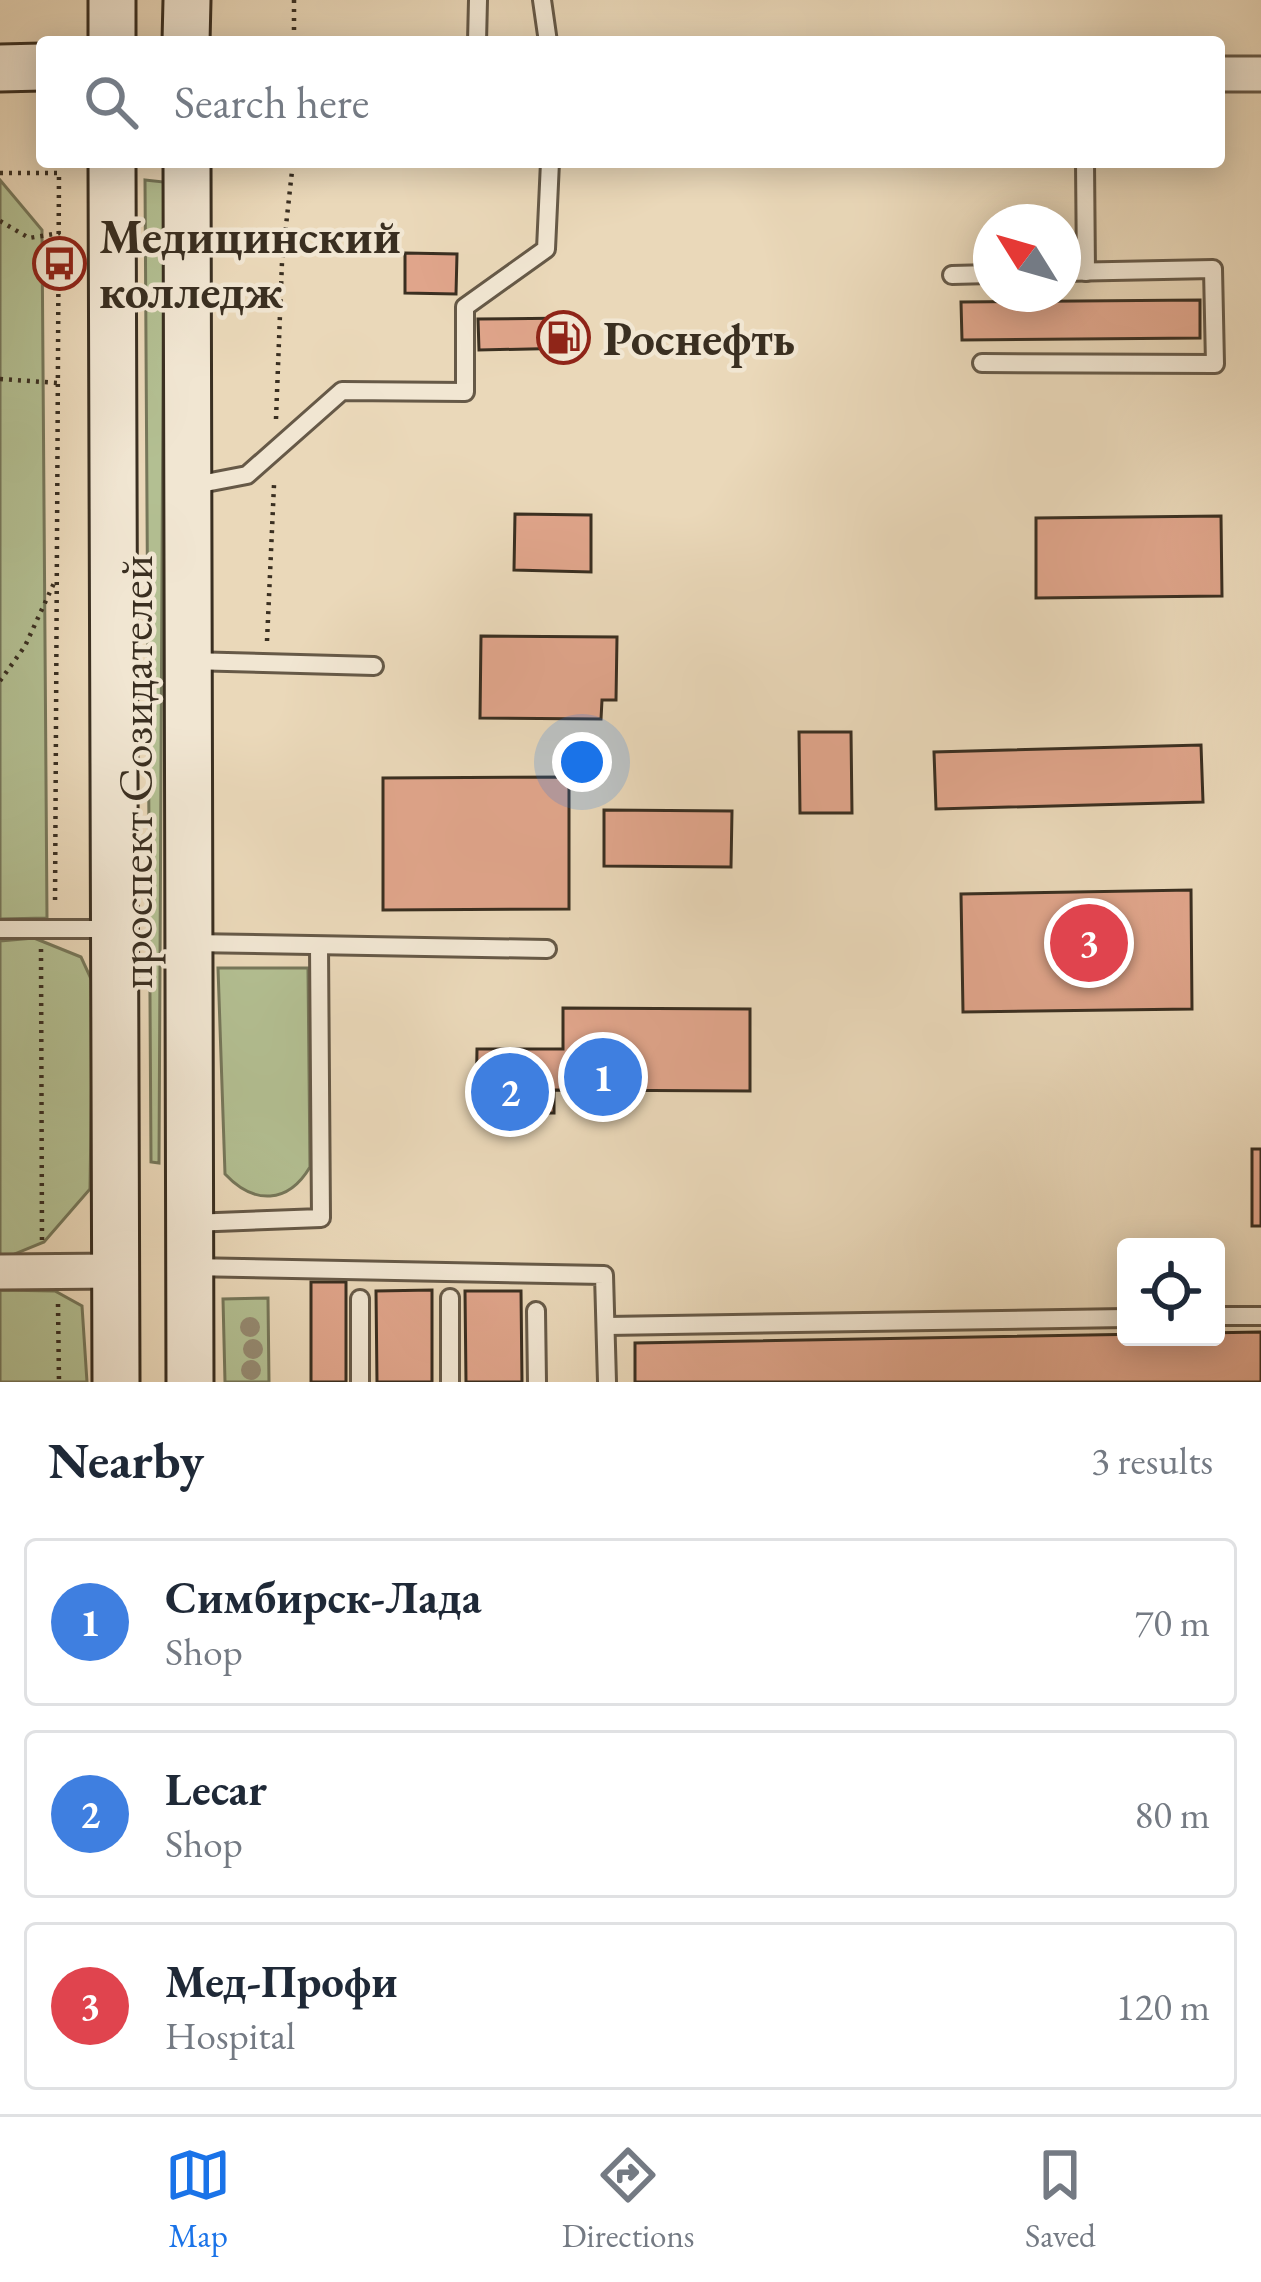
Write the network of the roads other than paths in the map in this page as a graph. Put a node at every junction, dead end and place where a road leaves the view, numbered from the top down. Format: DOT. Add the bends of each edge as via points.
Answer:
graph roads {
  1 [pos="112,0"];
  2 [pos="187,0"];
  3 [pos="478,0"];
  4 [pos="542,0"];
  5 [pos="112,36"];
  6 [pos="186,36"];
  7 [pos="477,36"];
  8 [pos="547,36"];
  9 [pos="36,67"];
  10 [pos="0,68"];
  11 [pos="1225,74"];
  12 [pos="1261,74"];
  13 [pos="112,168"];
  14 [pos="187,168"];
  15 [pos="550,168"];
  16 [pos="1084,168"];
  17 [pos="1081,272"];
  18 [pos="1086,272"];
  19 [pos="973,274"];
  20 [pos="952,275"];
  21 [pos="982,363"];
  22 [pos="189,486"];
  23 [pos="188,661"];
  24 [pos="374,667"];
  25 [pos="0,929"];
  26 [pos="115,929"];
  27 [pos="189,943"];
  28 [pos="319,947"];
  29 [pos="547,949"];
  30 [pos="190,1245"];
  31 [pos="116,1271"];
  32 [pos="0,1272"];
  33 [pos="450,1298"];
  34 [pos="360,1299"];
  35 [pos="536,1311"];
  36 [pos="1225,1316"];
  37 [pos="1261,1316"];
  38 [pos="1117,1318"];
  39 [pos="607,1326"];
  40 [pos="116,1382"];
  41 [pos="190,1382"];
  42 [pos="360,1382"];
  43 [pos="450,1382"];
  44 [pos="537,1382"];
  45 [pos="607,1382"];
  1 -- 5 [label="main road"];
  2 -- 6 [label="main road"];
  3 -- 7 [label="lane"];
  4 -- 8 [label="lane"];
  9 -- 10 [label="main road"];
  11 -- 12 [label="street"];
  13 -- 26 [label="main road, проспект Созидателей"];
  14 -- 22 [label="main road, проспект Созидателей"];
  15 -- 22 [label="lane" via="546,249 465,307 465,392 342,391 248,475"];
  16 -- 18 [label="lane"];
  17 -- 18 [label="lane"];
  18 -- 21 [label="lane" via="1213,269 1215,364"];
  19 -- 20 [label="lane"];
  22 -- 23 [label="main road, проспект Созидателей"];
  23 -- 24 [label="lane"];
  23 -- 27 [label="main road, проспект Созидателей"];
  25 -- 26 [label="lane"];
  26 -- 31 [label="main road, проспект Созидателей"];
  27 -- 28 [label="lane"];
  27 -- 30 [label="main road, проспект Созидателей"];
  28 -- 29 [label="lane"];
  28 -- 30 [label="lane" via="321,1218"];
  30 -- 31 [label="main road"];
  30 -- 39 [label="lane" via="604,1275"];
  30 -- 41 [label="main road, проспект Созидателей"];
  31 -- 32 [label="street"];
  31 -- 40 [label="main road, проспект Созидателей"];
  33 -- 43 [label="lane"];
  34 -- 42 [label="lane"];
  35 -- 44 [label="lane"];
  36 -- 37 [label="lane"];
  38 -- 39 [label="lane"];
  39 -- 45 [label="lane"];
}
